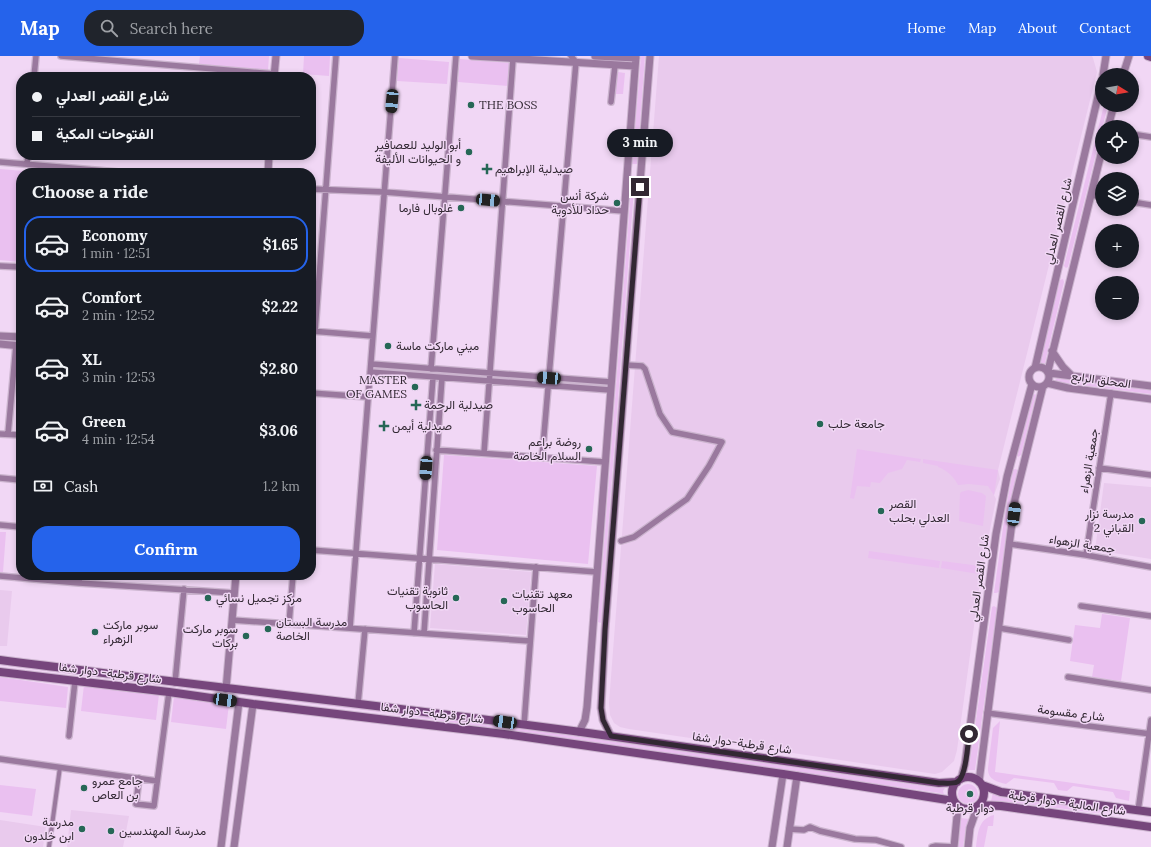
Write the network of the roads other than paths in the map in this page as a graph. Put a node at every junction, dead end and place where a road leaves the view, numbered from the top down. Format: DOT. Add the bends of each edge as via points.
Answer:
graph roads {
  1 [pos="36,56"];
  2 [pos="60,56"];
  3 [pos="69,56"];
  4 [pos="276,56"];
  5 [pos="336,56"];
  6 [pos="396,56"];
  7 [pos="456,56"];
  8 [pos="472,56"];
  9 [pos="595,56"];
  10 [pos="650,56"];
  11 [pos="1106,56"];
  12 [pos="1129,56"];
  13 [pos="636,57"];
  14 [pos="118,58"];
  15 [pos="513,59"];
  16 [pos="573,59"];
  17 [pos="615,65"];
  18 [pos="635,66"];
  19 [pos="1104,68"];
  20 [pos="1125,68"];
  21 [pos="34,72"];
  22 [pos="246,72"];
  23 [pos="274,72"];
  24 [pos="612,102"];
  25 [pos="1095,109"];
  26 [pos="1139,135"];
  27 [pos="1151,138"];
  28 [pos="27,160"];
  29 [pos="0,162"];
  30 [pos="27,164"];
  31 [pos="1099,164"];
  32 [pos="54,168"];
  33 [pos="627,170"];
  34 [pos="641,172"];
  35 [pos="316,189"];
  36 [pos="326,190"];
  37 [pos="384,192"];
  38 [pos="1091,195"];
  39 [pos="1095,196"];
  40 [pos="445,197"];
  41 [pos="503,201"];
  42 [pos="1139,203"];
  43 [pos="1151,205"];
  44 [pos="563,206"];
  45 [pos="624,211"];
  46 [pos="0,266"];
  47 [pos="16,268"];
  48 [pos="1057,271"];
  49 [pos="1071,275"];
  50 [pos="316,298"];
  51 [pos="316,331"];
  52 [pos="0,336"];
  53 [pos="373,336"];
  54 [pos="16,337"];
  55 [pos="0,344"];
  56 [pos="16,346"];
  57 [pos="1052,351"];
  58 [pos="16,364"];
  59 [pos="371,364"];
  60 [pos="626,365"];
  61 [pos="1035,368"];
  62 [pos="431,369"];
  63 [pos="370,372"];
  64 [pos="1048,372"];
  65 [pos="490,373"];
  66 [pos="1071,375"];
  67 [pos="433,377"];
  68 [pos="442,378"];
  69 [pos="549,378"];
  70 [pos="489,381"];
  71 [pos="611,382"];
  72 [pos="1032,384"];
  73 [pos="1045,385"];
  74 [pos="548,386"];
  75 [pos="1151,386"];
  76 [pos="610,390"];
  77 [pos="316,393"];
  78 [pos="1111,393"];
  79 [pos="368,397"];
  80 [pos="1151,399"];
  81 [pos="0,434"];
  82 [pos="8,434"];
  83 [pos="16,435"];
  84 [pos="436,450"];
  85 [pos="484,453"];
  86 [pos="542,458"];
  87 [pos="605,462"];
  88 [pos="1011,462"];
  89 [pos="1023,464"];
  90 [pos="1099,468"];
  91 [pos="1151,475"];
  92 [pos="0,478"];
  93 [pos="16,480"];
  94 [pos="0,525"];
  95 [pos="16,527"];
  96 [pos="622,541"];
  97 [pos="1010,544"];
  98 [pos="316,550"];
  99 [pos="356,553"];
  100 [pos="1086,555"];
  101 [pos="420,558"];
  102 [pos="429,559"];
  103 [pos="1151,567"];
  104 [pos="536,568"];
  105 [pos="597,572"];
  106 [pos="0,576"];
  107 [pos="16,577"];
  108 [pos="45,580"];
  109 [pos="79,580"];
  110 [pos="235,580"];
  111 [pos="293,580"];
  112 [pos="79,583"];
  113 [pos="184,589"];
  114 [pos="234,593"];
  115 [pos="988,599"];
  116 [pos="1002,600"];
  117 [pos="1081,606"];
  118 [pos="1151,616"];
  119 [pos="232,620"];
  120 [pos="289,624"];
  121 [pos="350,628"];
  122 [pos="999,628"];
  123 [pos="365,629"];
  124 [pos="592,629"];
  125 [pos="605,630"];
  126 [pos="414,633"];
  127 [pos="424,633"];
  128 [pos="1069,640"];
  129 [pos="530,641"];
  130 [pos="0,660"];
  131 [pos="0,672"];
  132 [pos="118,675"];
  133 [pos="1068,677"];
  134 [pos="75,682"];
  135 [pos="175,683"];
  136 [pos="116,686"];
  137 [pos="226,689"];
  138 [pos="1151,690"];
  139 [pos="169,692"];
  140 [pos="239,702"];
  141 [pos="253,704"];
  142 [pos="358,704"];
  143 [pos="386,707"];
  144 [pos="988,713"];
  145 [pos="384,720"];
  146 [pos="1151,720"];
  147 [pos="505,722"];
  148 [pos="524,725"];
  149 [pos="579,732"];
  150 [pos="504,734"];
  151 [pos="1150,734"];
  152 [pos="69,736"];
  153 [pos="611,736"];
  154 [pos="0,759"];
  155 [pos="60,767"];
  156 [pos="783,774"];
  157 [pos="797,776"];
  158 [pos="139,778"];
  159 [pos="959,780"];
  160 [pos="157,781"];
  161 [pos="981,783"];
  162 [pos="956,804"];
  163 [pos="978,806"];
  164 [pos="1108,807"];
  165 [pos="1138,811"];
  166 [pos="1151,812"];
  167 [pos="1106,820"];
  168 [pos="1151,827"];
  169 [pos="789,829"];
  170 [pos="49,847"];
  171 [pos="221,847"];
  172 [pos="234,847"];
  173 [pos="772,847"];
  174 [pos="787,847"];
  175 [pos="901,847"];
  176 [pos="932,847"];
  177 [pos="954,847"];
  178 [pos="968,847"];
  1 -- 21 [label="street"];
  2 -- 3 [label="street"];
  3 -- 14 [label="street"];
  4 -- 23 [label="street"];
  5 -- 36 [label="street"];
  6 -- 37 [label="street"];
  7 -- 40 [label="street"];
  8 -- 15 [label="street"];
  9 -- 13 [label="street"];
  10 -- 34 [label="street"];
  11 -- 19 [label="street"];
  12 -- 20 [label="street"];
  13 -- 18 [label="street"];
  14 -- 22 [label="street"];
  15 -- 16 [label="street"];
  15 -- 41 [label="street"];
  16 -- 17 [label="street"];
  16 -- 44 [label="street"];
  17 -- 18 [label="street"];
  17 -- 24 [label="street"];
  18 -- 33 [label="street"];
  25 -- 48 [label="street, شارع القصر العدلي"];
  26 -- 27 [label="street"];
  28 -- 30 [label="street"];
  29 -- 30 [label="street"];
  30 -- 32 [label="street"];
  31 -- 38 [label="street"];
  33 -- 34 [label="street"];
  33 -- 45 [label="street"];
  34 -- 60 [label="street"];
  35 -- 36 [label="street"];
  36 -- 37 [label="street"];
  36 -- 50 [label="street"];
  37 -- 40 [label="street"];
  37 -- 53 [label="street"];
  38 -- 39 [label="street"];
  38 -- 49 [label="street"];
  40 -- 41 [label="street"];
  40 -- 62 [label="street"];
  41 -- 44 [label="street"];
  41 -- 65 [label="street"];
  42 -- 43 [label="street"];
  44 -- 45 [label="street"];
  44 -- 69 [label="street"];
  45 -- 71 [label="street"];
  46 -- 47 [label="street"];
  48 -- 49 [label="street"];
  48 -- 61 [label="street, شارع القصر العدلي"];
  49 -- 57 [label="street"];
  51 -- 53 [label="street"];
  52 -- 54 [label="street"];
  53 -- 59 [label="street"];
  55 -- 56 [label="street"];
  57 -- 64 [label="street"];
  57 -- 66 [label="street"];
  58 -- 82 [label="street"];
  59 -- 62 [label="street"];
  59 -- 63 [label="street"];
  60 -- 96 [label="street" via="642,366 645,369 660,414 672,432 722,442 687,499 634,537"];
  60 -- 125 [label="street"];
  61 -- 64 [label="street" via="1043,368"];
  61 -- 72 [label="street" via="1030,375"];
  62 -- 65 [label="street"];
  63 -- 67 [label="street"];
  63 -- 79 [label="street"];
  64 -- 66 [label="street, المحلق الرابع"];
  64 -- 73 [label="street" via="1050,377"];
  65 -- 69 [label="street"];
  65 -- 70 [label="street"];
  66 -- 75 [label="street, المحلق الرابع"];
  67 -- 68 [label="street"];
  67 -- 101 [label="street"];
  68 -- 70 [label="street"];
  68 -- 84 [label="street"];
  69 -- 71 [label="street"];
  69 -- 74 [label="street"];
  70 -- 74 [label="street"];
  70 -- 85 [label="street"];
  71 -- 76 [label="street"];
  72 -- 73 [label="street" via="1037,387"];
  72 -- 88 [label="street, شارع القصر العدلي"];
  73 -- 78 [label="street, المحلق الرابع"];
  73 -- 89 [label="street"];
  74 -- 76 [label="street"];
  74 -- 86 [label="street"];
  76 -- 87 [label="street"];
  77 -- 79 [label="street"];
  78 -- 80 [label="street, المحلق الرابع"];
  78 -- 90 [label="street, جمعية الزهراء"];
  79 -- 99 [label="street"];
  81 -- 82 [label="street"];
  82 -- 83 [label="street"];
  84 -- 85 [label="street"];
  84 -- 102 [label="street"];
  85 -- 86 [label="street"];
  86 -- 87 [label="street"];
  87 -- 105 [label="street"];
  88 -- 89 [label="street"];
  88 -- 115 [label="street, شارع القصر العدلي" via="996,534"];
  89 -- 97 [label="street" via="1015,499"];
  90 -- 91 [label="street"];
  90 -- 100 [label="street, جمعية الزهراء"];
  92 -- 93 [label="street"];
  94 -- 95 [label="street"];
  97 -- 100 [label="street, جمعية الزهواء"];
  97 -- 116 [label="street"];
  98 -- 99 [label="street"];
  99 -- 101 [label="street"];
  99 -- 121 [label="street"];
  100 -- 103 [label="street, جمعية الزهواء"];
  101 -- 102 [label="street"];
  101 -- 126 [label="street"];
  102 -- 104 [label="street"];
  102 -- 127 [label="street"];
  104 -- 105 [label="street"];
  104 -- 129 [label="street"];
  105 -- 124 [label="street"];
  106 -- 107 [label="street"];
  108 -- 112 [label="street"];
  109 -- 112 [label="street"];
  110 -- 114 [label="street"];
  111 -- 120 [label="street"];
  112 -- 113 [label="street"];
  113 -- 114 [label="street"];
  113 -- 135 [label="street"];
  114 -- 119 [label="street"];
  115 -- 116 [label="street"];
  115 -- 159 [label="street, شارع القصر العدلي" via="965,764"];
  116 -- 122 [label="street"];
  117 -- 118 [label="street"];
  119 -- 120 [label="street"];
  119 -- 137 [label="street"];
  120 -- 121 [label="street"];
  121 -- 123 [label="street"];
  122 -- 128 [label="street"];
  122 -- 144 [label="street"];
  123 -- 126 [label="street"];
  123 -- 142 [label="street"];
  124 -- 125 [label="street"];
  124 -- 149 [label="street" via="586,711"];
  125 -- 153 [label="street" via="601,708 603,720"];
  126 -- 127 [label="street"];
  127 -- 129 [label="street"];
  129 -- 148 [label="street"];
  130 -- 132 [label="main road, شارع قرطبة-دوار شفا"];
  131 -- 134 [label="main road, شارع قرطبة- دوار شفا"];
  132 -- 135 [label="main road, شارع قرطبة-دوار شفا"];
  132 -- 136 [label="main road"];
  133 -- 138 [label="street"];
  134 -- 136 [label="main road, شارع قرطبة- دوار شفا"];
  134 -- 152 [label="street"];
  135 -- 137 [label="main road, شارع قرطبة-دوار شفا"];
  136 -- 139 [label="main road, شارع قرطبة- دوار شفا"];
  137 -- 142 [label="main road, شارع قرطبة-دوار شفا"];
  139 -- 140 [label="main road, شارع قرطبة- دوار شفا"];
  139 -- 160 [label="street"];
  140 -- 141 [label="main road, شارع قرطبة- دوار شفا"];
  140 -- 171 [label="street"];
  141 -- 145 [label="main road, شارع قرطبة- دوار شفا"];
  141 -- 172 [label="street"];
  142 -- 143 [label="main road, شارع قرطبة-دوار شفا"];
  143 -- 145 [label="main road"];
  143 -- 147 [label="main road, شارع قرطبة-دوار شفا"];
  144 -- 151 [label="street, شارع مقسومة"];
  144 -- 161 [label="street"];
  145 -- 150 [label="main road, شارع قرطبة- دوار شفا"];
  146 -- 151 [label="street"];
  147 -- 148 [label="main road, شارع قرطبة-دوار شفا"];
  147 -- 150 [label="main road"];
  148 -- 149 [label="main road, شارع قرطبة-دوار شفا"];
  149 -- 153 [label="main road, شارع قرطبة-دوار شفا"];
  150 -- 156 [label="main road, شارع قرطبة- دوار شفا"];
  151 -- 165 [label="street"];
  153 -- 159 [label="main road, شارع قرطبة-دوار شفا" via="939,783"];
  154 -- 155 [label="street"];
  155 -- 158 [label="street"];
  155 -- 170 [label="street"];
  156 -- 157 [label="main road, شارع قرطبة- دوار شفا"];
  156 -- 173 [label="street"];
  157 -- 162 [label="main road, شارع قرطبة- دوار شفا"];
  157 -- 169 [label="street"];
  158 -- 160 [label="street"];
  158 -- 160 [label="street" via="136,804 154,806"];
  159 -- 161 [label="main road" via="971,777"];
  159 -- 162 [label="main road" via="952,791"];
  161 -- 163 [label="main road" via="985,795"];
  161 -- 164 [label="main road" via="1001,792"];
  162 -- 163 [label="main road" via="971,810"];
  162 -- 177 [label="street"];
  163 -- 167 [label="main road, شارع المالية - دوار قرطبة" via="1001,806"];
  163 -- 178 [label="street" via="970,828"];
  164 -- 165 [label="main road"];
  164 -- 167 [label="main road"];
  165 -- 166 [label="main road"];
  167 -- 168 [label="main road, شارع المالية - دوار قرطبة"];
  169 -- 174 [label="street"];
  169 -- 175 [label="street" via="804,830 810,827 855,839 876,840"];
  176 -- 177 [label="street"];
}
